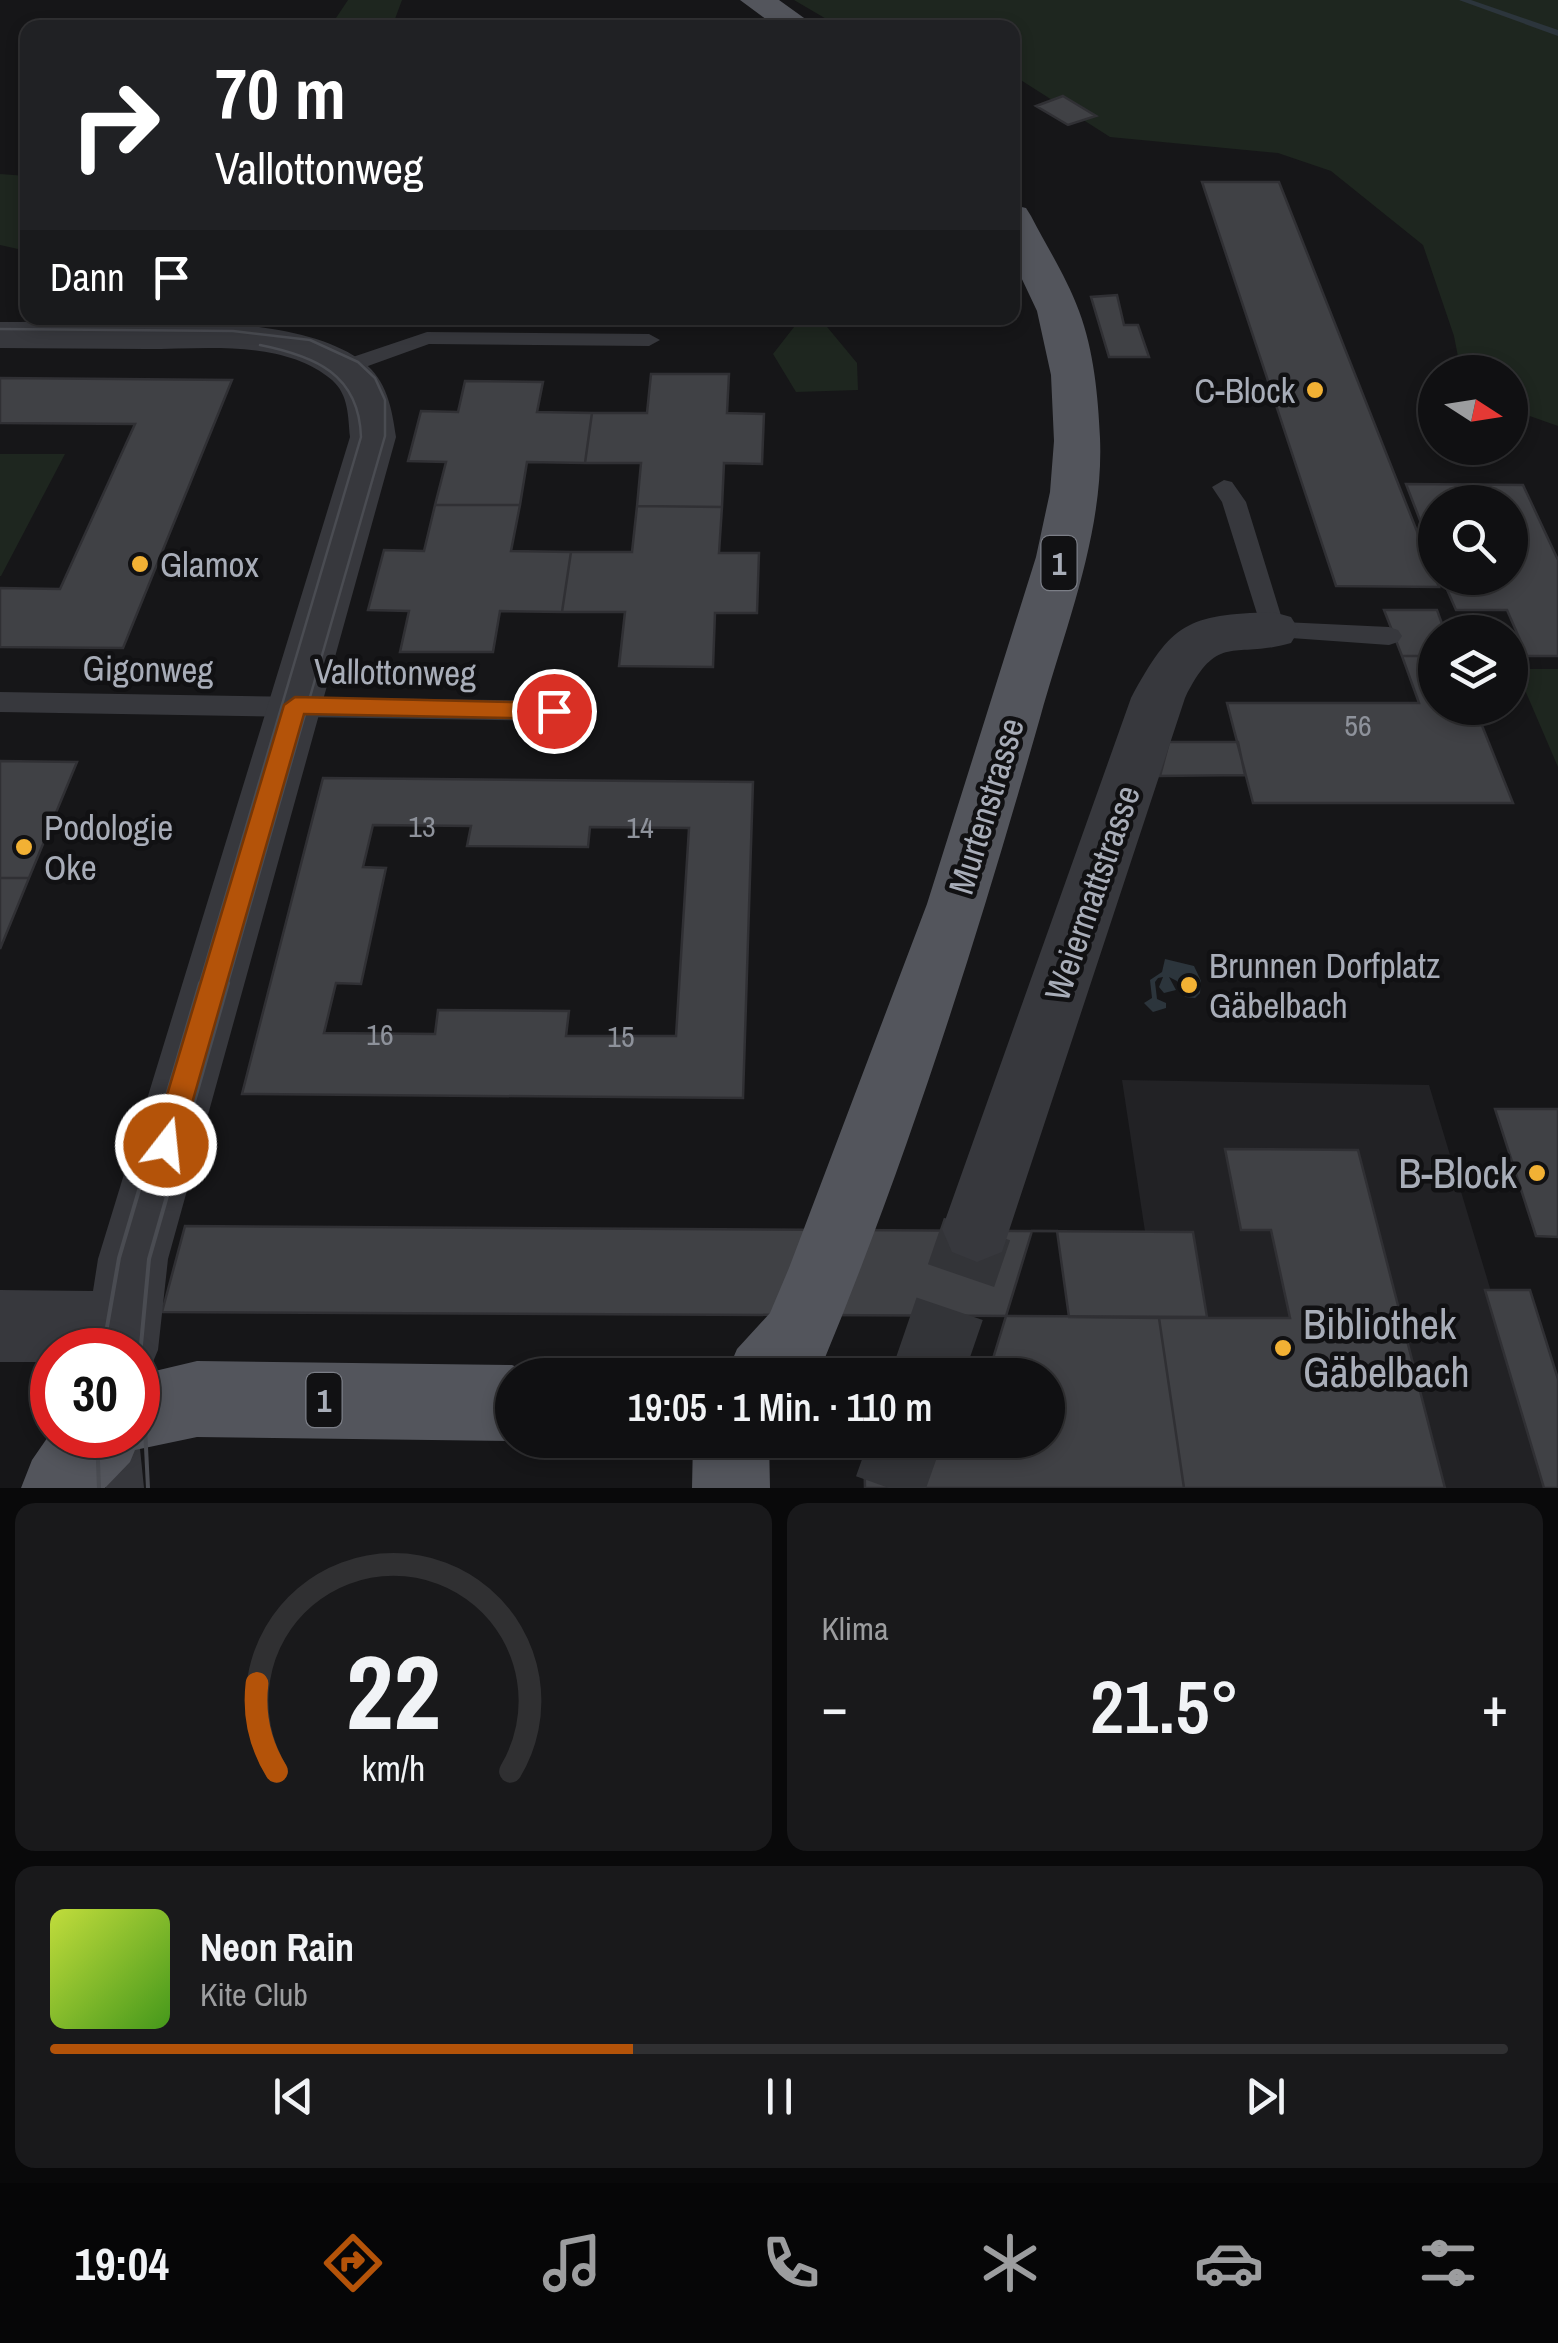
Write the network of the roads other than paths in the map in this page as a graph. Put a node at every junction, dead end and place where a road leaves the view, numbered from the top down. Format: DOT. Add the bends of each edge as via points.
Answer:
graph roads {
  1 [pos="756,0"];
  2 [pos="789,20"];
  3 [pos="1020,232"];
  4 [pos="430,328"];
  5 [pos="0,335"];
  6 [pos="649,340"];
  7 [pos="342,368"];
  8 [pos="1224,486"];
  9 [pos="1273,630"];
  10 [pos="1389,636"];
  11 [pos="0,702"];
  12 [pos="295,705"];
  13 [pos="554,711"];
  14 [pos="977,1229"];
  15 [pos="0,1326"];
  16 [pos="123,1328"];
  17 [pos="30,1329"];
  18 [pos="779,1358"];
  19 [pos="495,1403"];
  20 [pos="160,1408"];
  21 [pos="79,1458"];
  22 [pos="123,1458"];
  23 [pos="731,1458"];
  24 [pos="60,1488"];
  25 [pos="125,1488"];
  26 [pos="731,1488"];
  1 -- 2 [label="main road"];
  3 -- 18 [label="main road, Murtenstrasse / 1" via="1054,301 1073,375 1076,458 1061,557 957,904 826,1268 796,1339"];
  4 -- 6 [label="lane"];
  4 -- 7 [label="lane"];
  5 -- 7 [label="street" via="230,336 292,344"];
  7 -- 12 [label="street" via="371,403 373,436"];
  8 -- 9 [label="lane"];
  9 -- 10 [label="lane"];
  9 -- 14 [label="street, Weiermattstrasse" via="1198,639 1158,698"];
  11 -- 12 [label="lane, Gigonweg"];
  12 -- 13 [label="lane, Vallottonweg"];
  12 -- 16 [label="street" via="137,1246"];
  15 -- 17 [label="street"];
  19 -- 20 [label="main road, 1" via="197,1399"];
  21 -- 24 [label="main road"];
  22 -- 25 [label="lane"];
  23 -- 26 [label="main road"];
}
